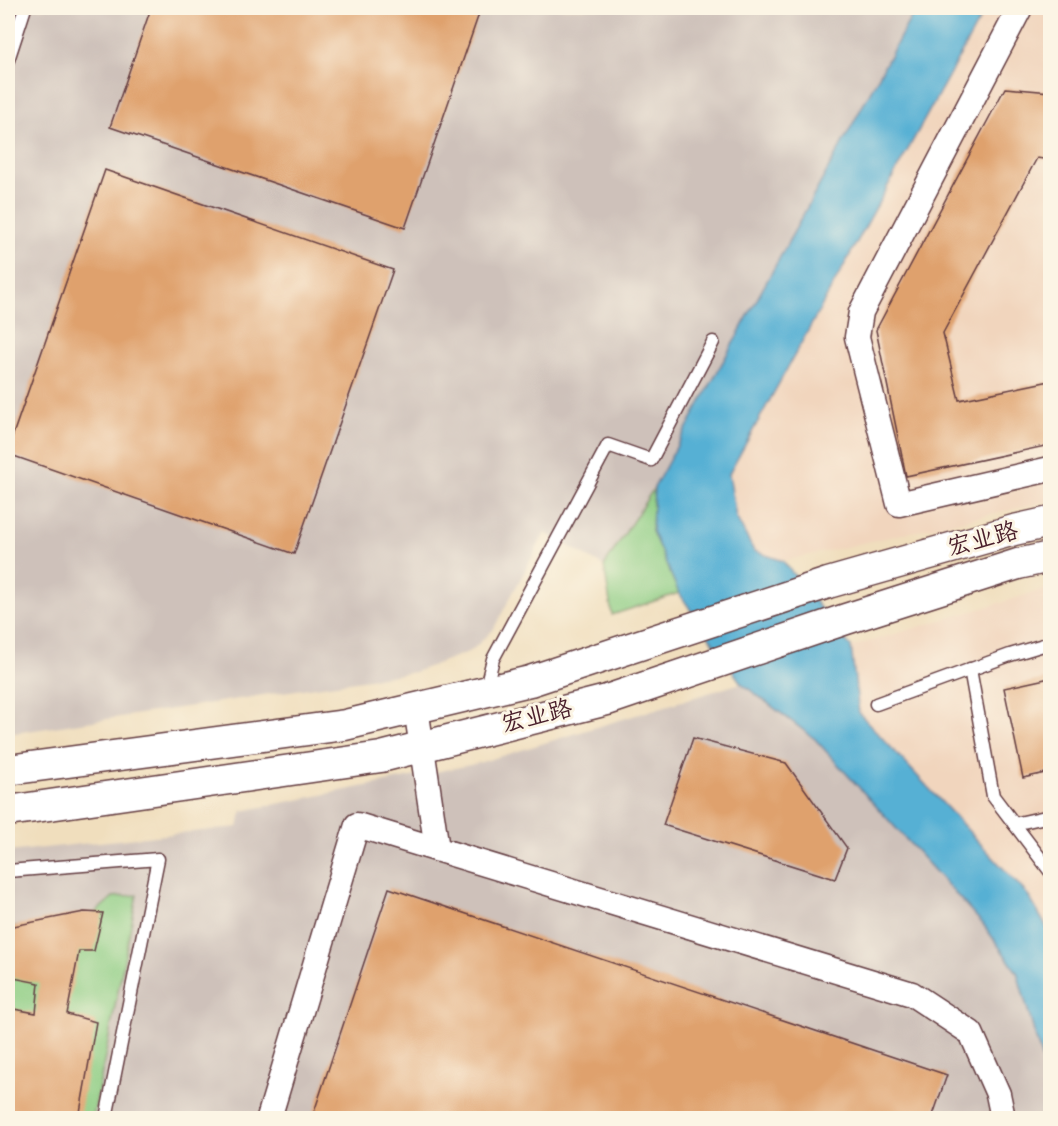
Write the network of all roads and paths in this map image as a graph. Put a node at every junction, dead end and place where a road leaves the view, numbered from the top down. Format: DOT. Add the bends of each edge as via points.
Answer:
graph roads {
  1 [pos="25,8"];
  2 [pos="1020,8"];
  3 [pos="8,60"];
  4 [pos="713,342"];
  5 [pos="1050,469"];
  6 [pos="1050,522"];
  7 [pos="1050,557"];
  8 [pos="1050,643"];
  9 [pos="970,669"];
  10 [pos="485,692"];
  11 [pos="876,704"];
  12 [pos="416,708"];
  13 [pos="420,747"];
  14 [pos="8,770"];
  15 [pos="8,811"];
  16 [pos="1050,816"];
  17 [pos="1014,824"];
  18 [pos="437,849"];
  19 [pos="8,871"];
  20 [pos="1050,871"];
  21 [pos="106,1119"];
  22 [pos="269,1119"];
  23 [pos="1003,1119"];
  1 -- 3 [label="lane"];
  2 -- 5 [label="street" via="861,312 857,337 899,504"];
  4 -- 10 [label="lane" via="651,460 608,445 494,659"];
  6 -- 10 [label="street, 宏业路" via="828,583 530,681"];
  7 -- 13 [label="street, 宏业路" via="846,619 607,700"];
  8 -- 9 [label="lane"];
  9 -- 11 [label="lane"];
  9 -- 17 [label="lane" via="993,796"];
  10 -- 12 [label="street, 宏业路"];
  12 -- 13 [label="street"];
  12 -- 14 [label="street, 宏业路" via="345,725"];
  13 -- 15 [label="street, 宏业路" via="381,757"];
  13 -- 18 [label="street"];
  16 -- 17 [label="lane"];
  17 -- 20 [label="lane"];
  18 -- 22 [label="street" via="357,825"];
  18 -- 23 [label="street" via="912,994 971,1033 998,1094"];
  19 -- 21 [label="lane" via="158,859"];
}
